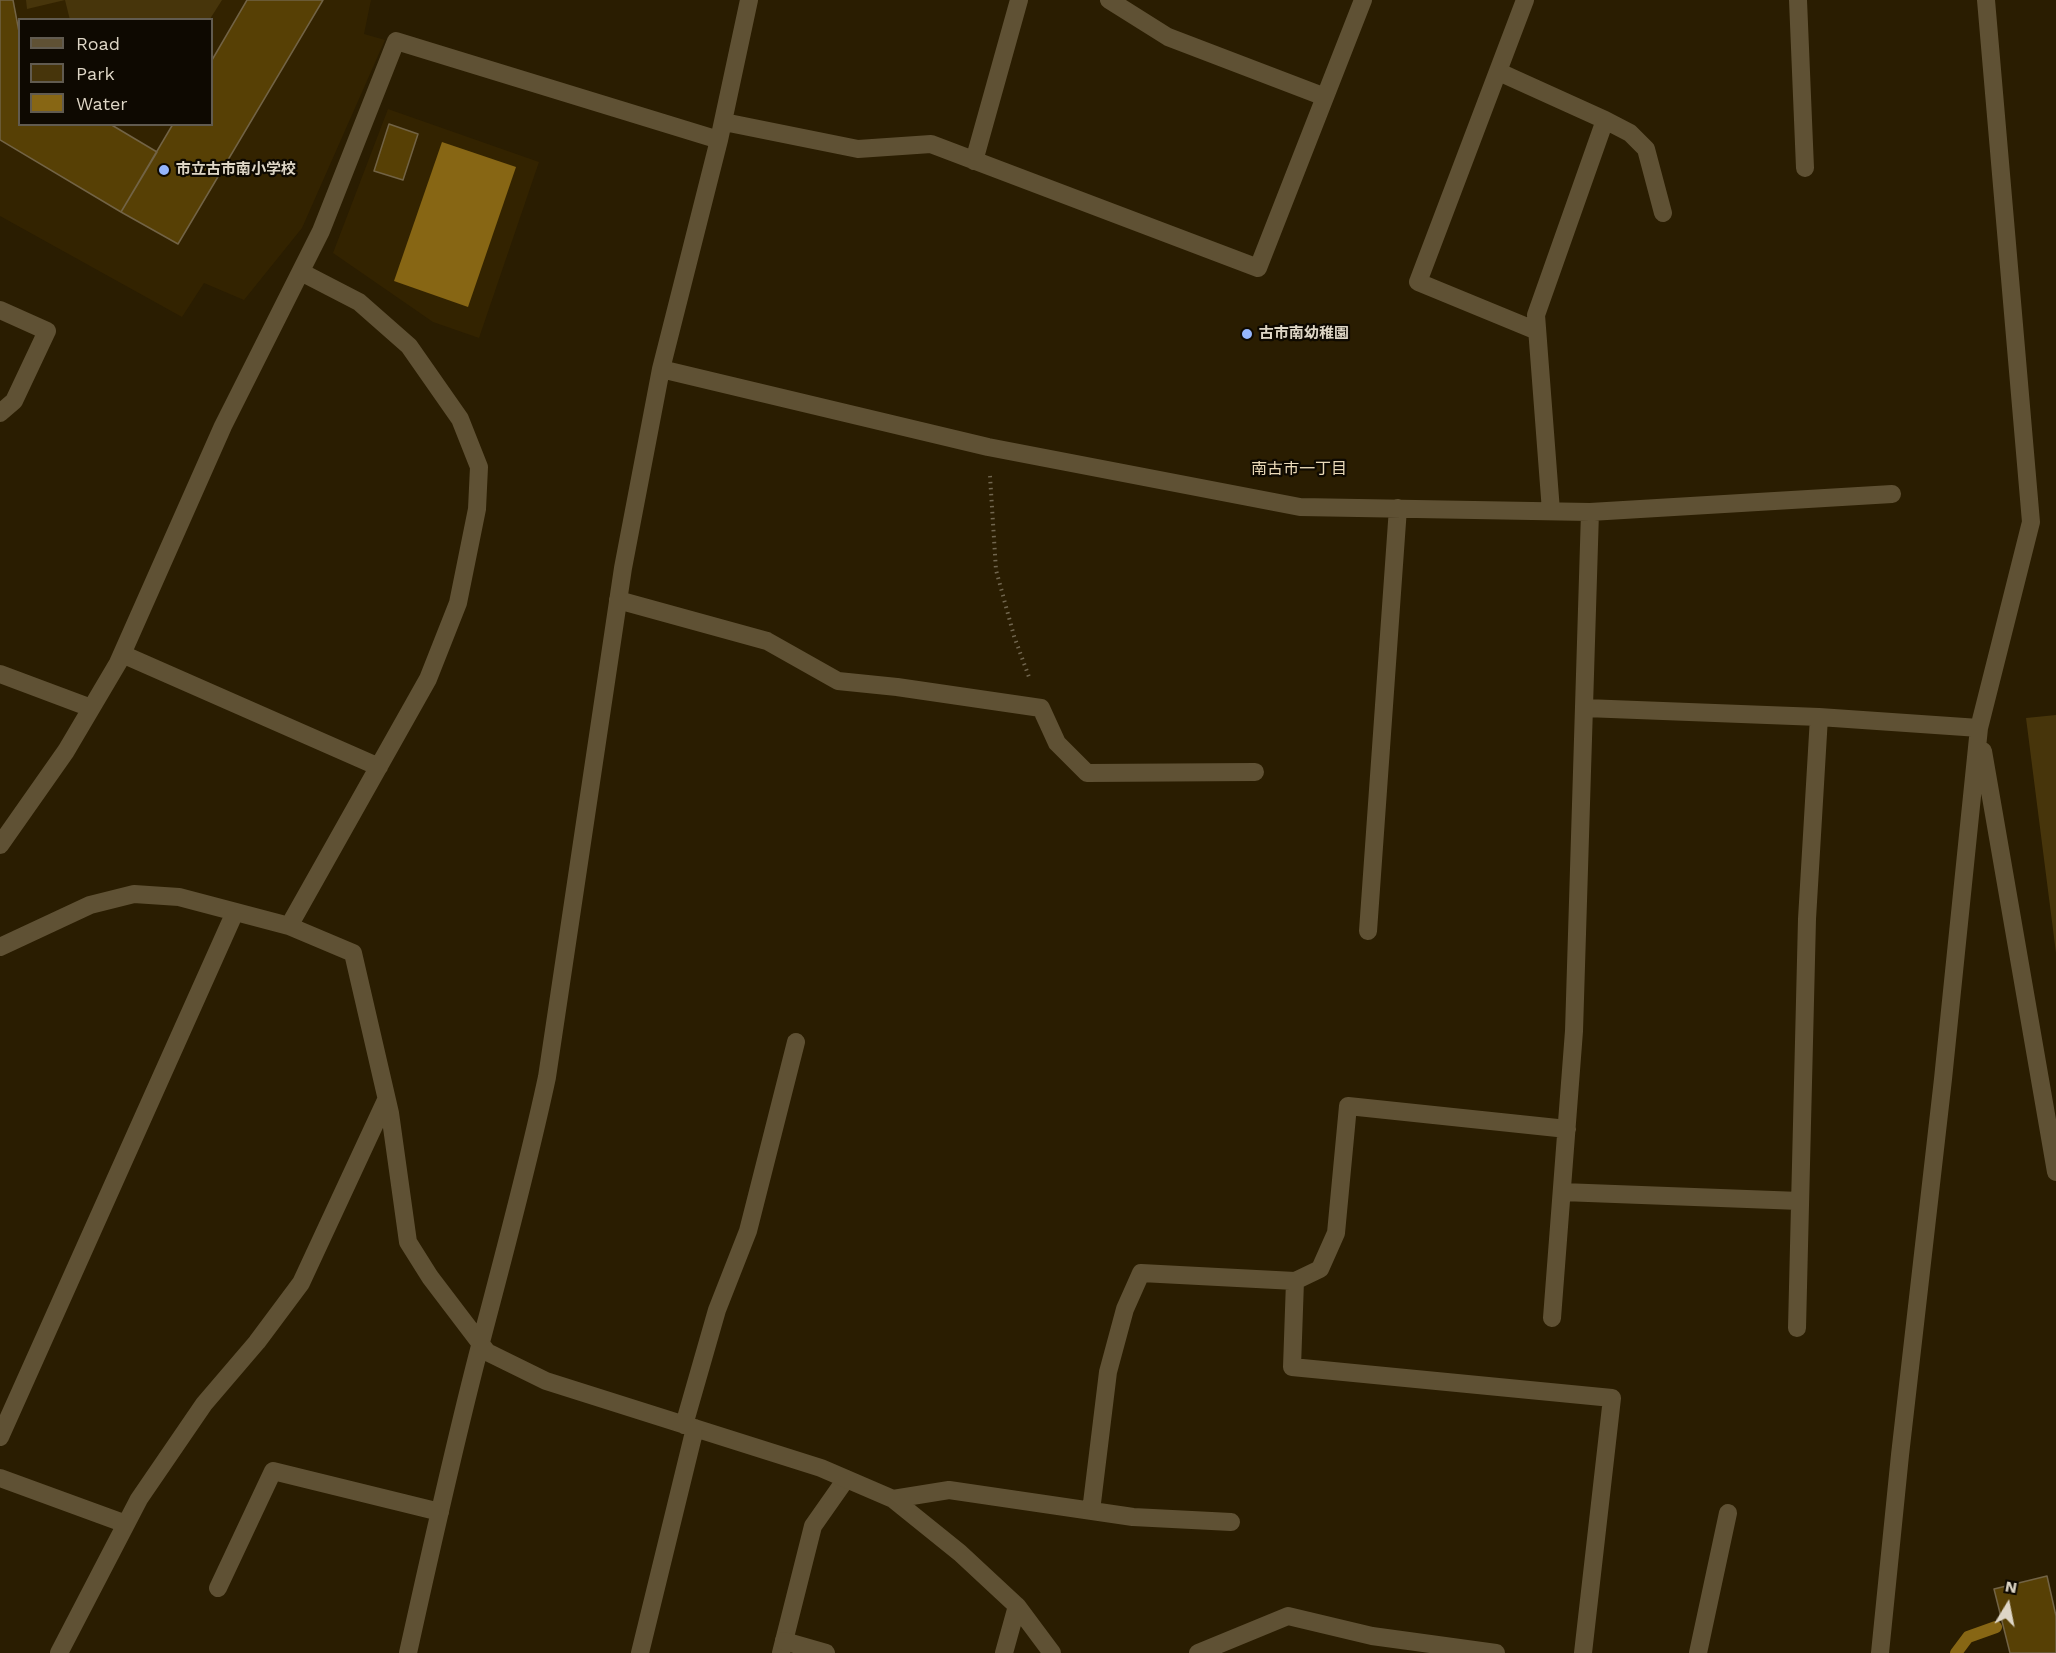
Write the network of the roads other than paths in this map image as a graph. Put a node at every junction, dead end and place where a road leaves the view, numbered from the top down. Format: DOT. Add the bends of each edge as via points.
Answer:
graph roads {
  1 [pos="749,0"];
  2 [pos="1019,0"];
  3 [pos="1109,0"];
  4 [pos="1363,0"];
  5 [pos="1525,0"];
  6 [pos="1798,0"];
  7 [pos="1986,0"];
  8 [pos="1498,72"];
  9 [pos="1325,97"];
  10 [pos="1605,120"];
  11 [pos="724,122"];
  12 [pos="719,140"];
  13 [pos="974,161"];
  14 [pos="1805,168"];
  15 [pos="1663,213"];
  16 [pos="301,272"];
  17 [pos="0,310"];
  18 [pos="1537,332"];
  19 [pos="661,369"];
  20 [pos="0,413"];
  21 [pos="1892,494"];
  22 [pos="1398,508"];
  23 [pos="1551,511"];
  24 [pos="1590,512"];
  25 [pos="618,600"];
  26 [pos="122,654"];
  27 [pos="0,674"];
  28 [pos="91,708"];
  29 [pos="1585,708"];
  30 [pos="1819,717"];
  31 [pos="1979,728"];
  32 [pos="379,767"];
  33 [pos="1255,772"];
  34 [pos="0,845"];
  35 [pos="235,912"];
  36 [pos="289,926"];
  37 [pos="1368,931"];
  38 [pos="0,946"];
  39 [pos="796,1042"];
  40 [pos="386,1100"];
  41 [pos="1567,1129"];
  42 [pos="2056,1172"];
  43 [pos="1562,1192"];
  44 [pos="1800,1201"];
  45 [pos="1295,1281"];
  46 [pos="1552,1318"];
  47 [pos="1797,1328"];
  48 [pos="480,1344"];
  49 [pos="689,1426"];
  50 [pos="0,1437"];
  51 [pos="0,1478"];
  52 [pos="846,1479"];
  53 [pos="893,1499"];
  54 [pos="1090,1511"];
  55 [pos="440,1512"];
  56 [pos="1728,1513"];
  57 [pos="1231,1522"];
  58 [pos="126,1524"];
  59 [pos="218,1588"];
  60 [pos="1017,1606"];
  61 [pos="783,1647"];
  62 [pos="59,1653"];
  63 [pos="408,1653"];
  64 [pos="640,1653"];
  65 [pos="826,1653"];
  66 [pos="1004,1653"];
  67 [pos="1052,1653"];
  68 [pos="1198,1653"];
  69 [pos="1496,1653"];
  70 [pos="1583,1653"];
  71 [pos="1698,1653"];
  72 [pos="1880,1653"];
  1 -- 11 [label="street"];
  2 -- 13 [label="street"];
  3 -- 9 [label="street" via="1168,37"];
  4 -- 9 [label="street"];
  5 -- 8 [label="street"];
  6 -- 14 [label="street"];
  7 -- 31 [label="street" via="2031,522"];
  8 -- 10 [label="street"];
  8 -- 18 [label="street" via="1418,282"];
  9 -- 13 [label="street" via="1257,268"];
  10 -- 15 [label="street" via="1630,133 1646,149"];
  10 -- 18 [label="street" via="1536,315"];
  11 -- 12 [label="street"];
  11 -- 13 [label="street" via="858,149 931,144"];
  12 -- 16 [label="street" via="396,41"];
  12 -- 19 [label="street"];
  16 -- 26 [label="street" via="223,426"];
  16 -- 32 [label="street" via="359,302 410,346 460,419 479,467 477,509 458,603 428,679"];
  17 -- 20 [label="street" via="47,332 14,401"];
  18 -- 23 [label="street"];
  19 -- 22 [label="street" via="988,447 1300,507"];
  19 -- 25 [label="street"];
  21 -- 24 [label="street"];
  22 -- 23 [label="street"];
  22 -- 37 [label="street"];
  23 -- 24 [label="street"];
  24 -- 29 [label="street"];
  25 -- 33 [label="street" via="767,641 838,681 1041,708 1057,743 1086,773"];
  25 -- 48 [label="street" via="548,1077"];
  26 -- 28 [label="street"];
  26 -- 32 [label="street"];
  27 -- 28 [label="street"];
  28 -- 34 [label="street"];
  29 -- 30 [label="street"];
  29 -- 41 [label="street"];
  30 -- 31 [label="street"];
  30 -- 44 [label="street" via="1806,919"];
  31 -- 42 [label="street"];
  31 -- 72 [label="street"];
  32 -- 36 [label="street"];
  35 -- 36 [label="street"];
  35 -- 38 [label="street" via="179,897 134,894 90,905"];
  35 -- 50 [label="street"];
  36 -- 40 [label="street" via="353,953"];
  39 -- 49 [label="street" via="748,1231 717,1310"];
  40 -- 48 [label="street" via="408,1242"];
  40 -- 58 [label="street" via="301,1283 204,1404"];
  41 -- 43 [label="street"];
  41 -- 45 [label="street" via="1348,1106 1336,1233 1320,1269"];
  43 -- 44 [label="street"];
  43 -- 46 [label="street"];
  44 -- 47 [label="street"];
  45 -- 54 [label="street" via="1141,1273 1125,1309 1108,1372"];
  45 -- 70 [label="street" via="1292,1367 1612,1398"];
  48 -- 49 [label="street" via="487,1352 546,1381"];
  48 -- 55 [label="street"];
  49 -- 52 [label="street"];
  49 -- 64 [label="street"];
  51 -- 58 [label="street"];
  52 -- 53 [label="street"];
  52 -- 61 [label="street" via="813,1526"];
  53 -- 54 [label="street" via="949,1490"];
  53 -- 60 [label="street"];
  54 -- 57 [label="street"];
  55 -- 59 [label="street" via="273,1471"];
  55 -- 63 [label="street"];
  56 -- 71 [label="street"];
  58 -- 62 [label="street"];
  60 -- 66 [label="street"];
  60 -- 67 [label="street"];
  61 -- 65 [label="street"];
  68 -- 69 [label="street" via="1288,1616 1372,1636"];
}
